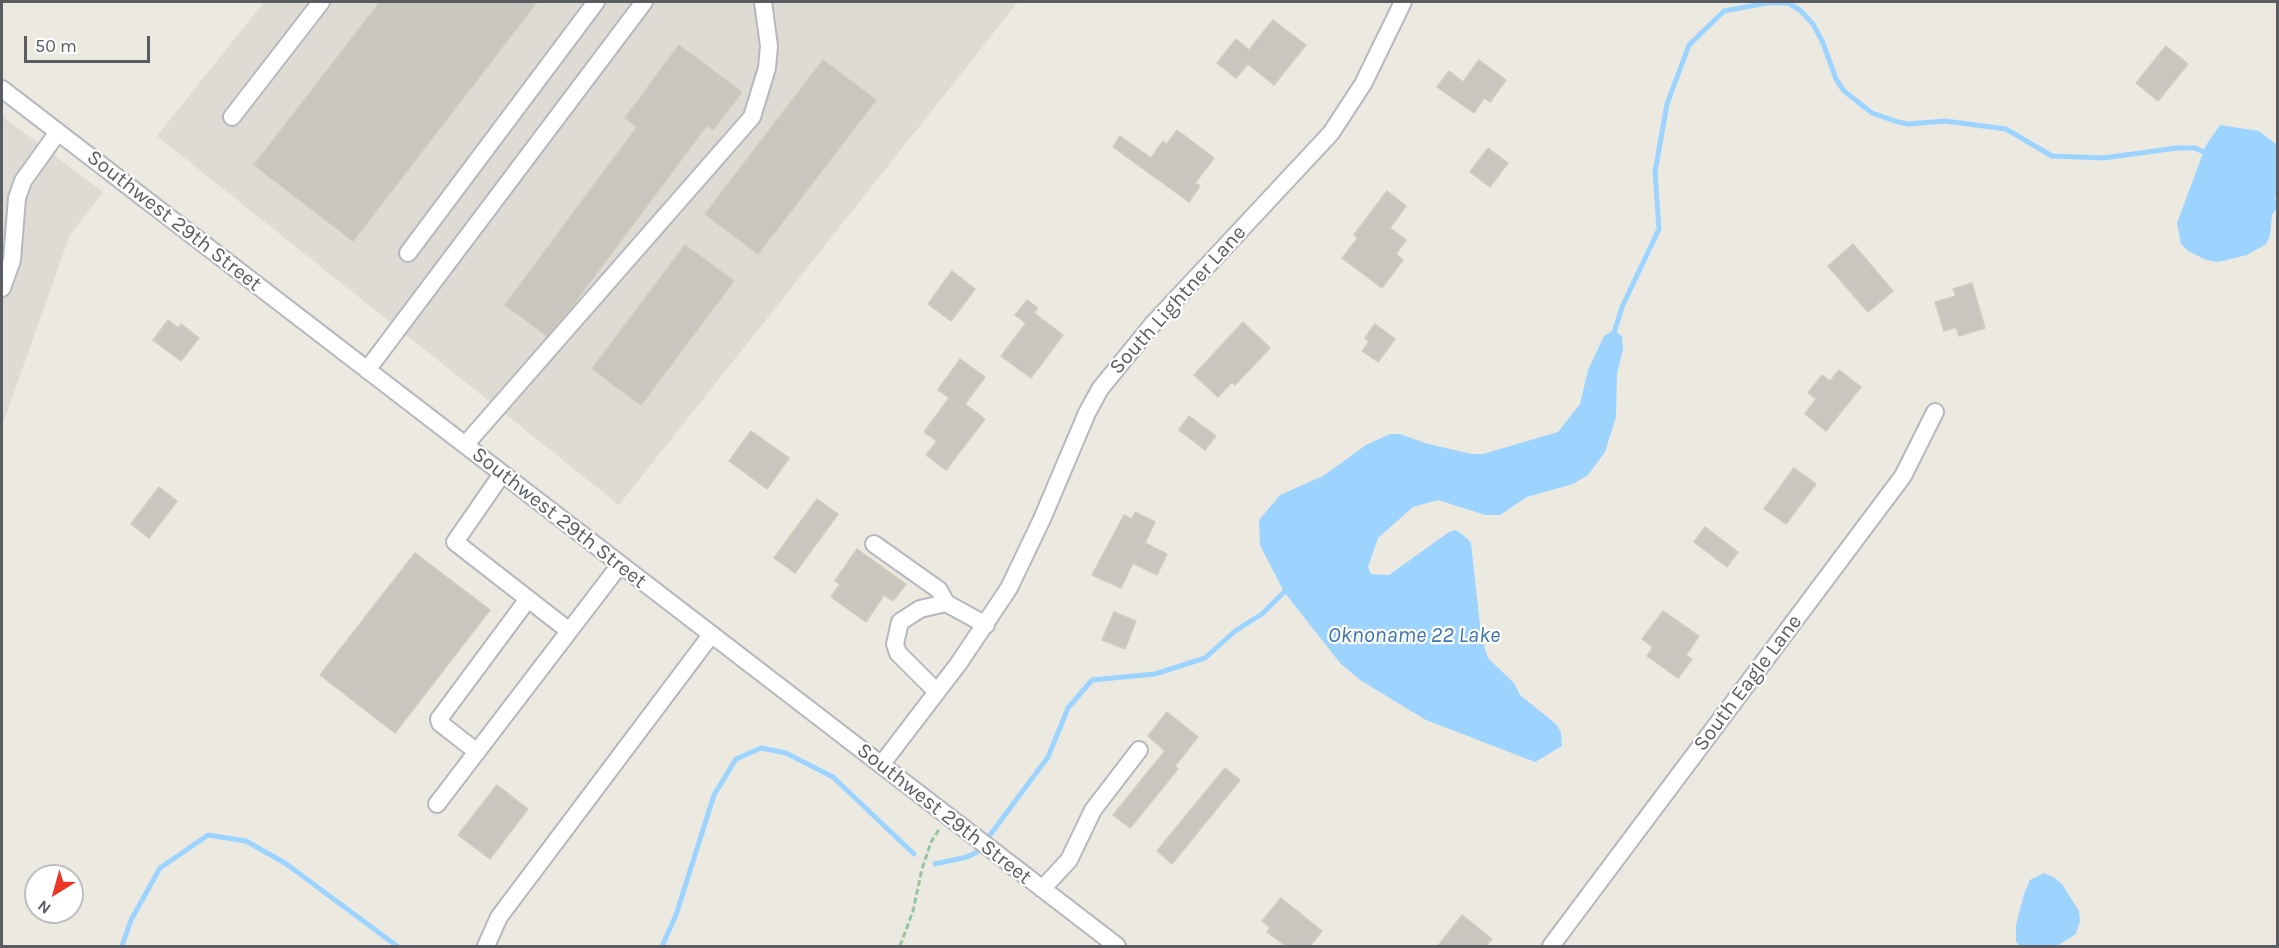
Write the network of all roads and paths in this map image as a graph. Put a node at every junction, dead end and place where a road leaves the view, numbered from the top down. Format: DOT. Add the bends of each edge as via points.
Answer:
graph roads {
  1 [pos="321,2"];
  2 [pos="596,2"];
  3 [pos="644,2"];
  4 [pos="763,2"];
  5 [pos="1403,2"];
  6 [pos="2,89"];
  7 [pos="232,117"];
  8 [pos="58,132"];
  9 [pos="408,253"];
  10 [pos="3,281"];
  11 [pos="367,370"];
  12 [pos="1935,412"];
  13 [pos="465,445"];
  14 [pos="502,474"];
  15 [pos="874,544"];
  16 [pos="619,566"];
  17 [pos="528,599"];
  18 [pos="946,603"];
  19 [pos="986,624"];
  20 [pos="568,630"];
  21 [pos="711,635"];
  22 [pos="937,692"];
  23 [pos="1139,750"];
  24 [pos="477,752"];
  25 [pos="881,765"];
  26 [pos="437,804"];
  27 [pos="948,817"];
  28 [pos="1042,889"];
  29 [pos="486,946"];
  30 [pos="900,946"];
  31 [pos="1115,946"];
  32 [pos="1551,946"];
  1 -- 7 [label="street"];
  2 -- 9 [label="street"];
  3 -- 11 [label="street"];
  4 -- 13 [label="street" via="769,46 767,68 752,117"];
  5 -- 19 [label="street, South Lightner Lane" via="1363,84 1330,133 1145,332 1100,389 1022,566"];
  6 -- 8 [label="street, Southwest 29th Street"];
  8 -- 10 [label="street" via="23,181 17,198 12,260"];
  8 -- 11 [label="street, Southwest 29th Street"];
  11 -- 13 [label="street, Southwest 29th Street"];
  12 -- 32 [label="street, South Eagle Lane" via="1903,476"];
  13 -- 14 [label="street, Southwest 29th Street"];
  14 -- 16 [label="street, Southwest 29th Street"];
  14 -- 17 [label="street" via="454,542"];
  15 -- 18 [label="street" via="939,590"];
  16 -- 20 [label="street"];
  16 -- 21 [label="street, Southwest 29th Street"];
  17 -- 20 [label="street"];
  17 -- 24 [label="street" via="439,719"];
  18 -- 19 [label="street"];
  18 -- 22 [label="street" via="910,613 900,622 895,644 906,664"];
  19 -- 22 [label="street, South Lightner Lane"];
  20 -- 24 [label="street"];
  21 -- 25 [label="street, Southwest 29th Street"];
  21 -- 29 [label="street" via="499,917"];
  22 -- 25 [label="street, South Lightner Lane"];
  23 -- 28 [label="street" via="1093,810 1069,860"];
  24 -- 26 [label="street"];
  25 -- 27 [label="street, Southwest 29th Street"];
  27 -- 28 [label="street, Southwest 29th Street"];
  27 -- 30 [label="path" via="931,842"];
  28 -- 31 [label="street, Southwest 29th Street"];
}
